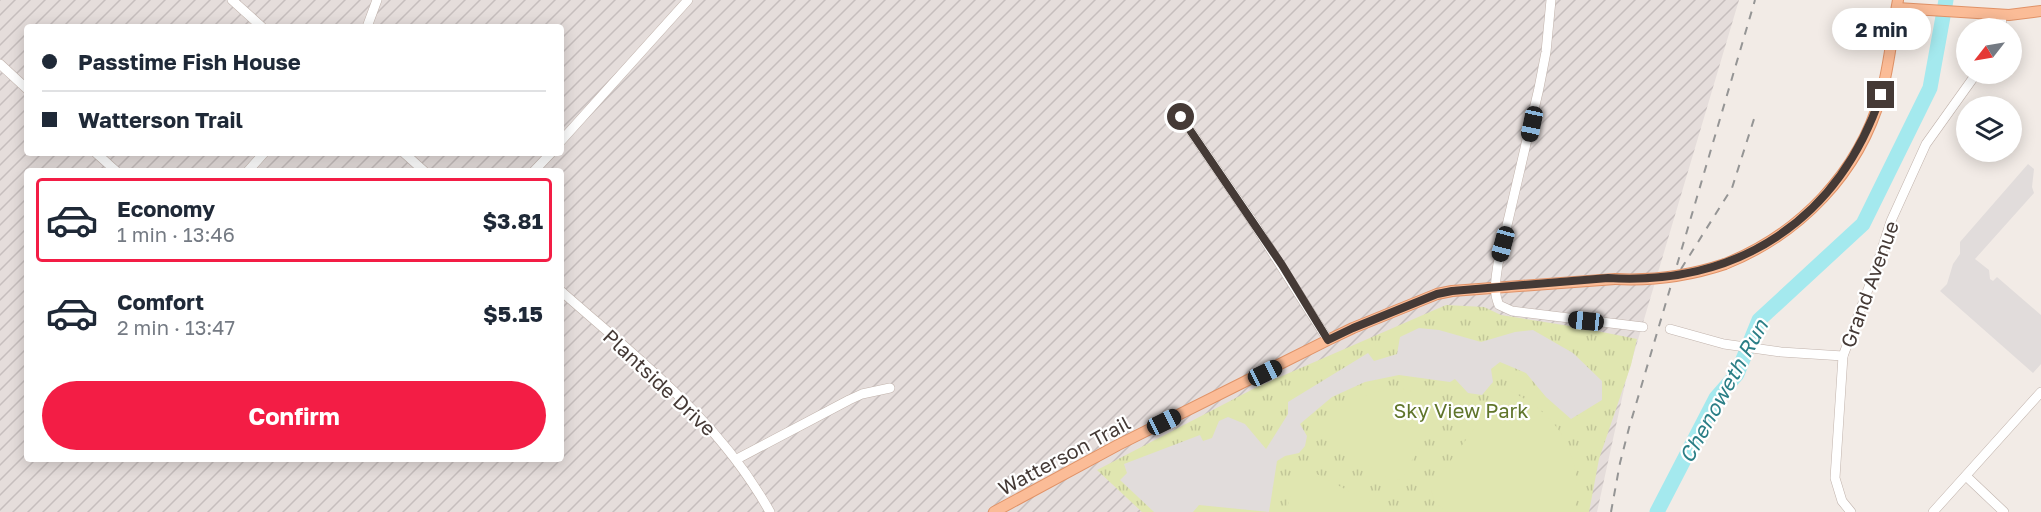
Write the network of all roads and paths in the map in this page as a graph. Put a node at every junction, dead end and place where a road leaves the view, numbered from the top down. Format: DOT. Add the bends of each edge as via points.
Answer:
graph roads {
  1 [pos="232,0"];
  2 [pos="377,0"];
  3 [pos="687,0"];
  4 [pos="1551,0"];
  5 [pos="1897,4"];
  6 [pos="2041,11"];
  7 [pos="2002,15"];
  8 [pos="2002,18"];
  9 [pos="259,24"];
  10 [pos="368,24"];
  11 [pos="0,64"];
  12 [pos="1969,84"];
  13 [pos="24,86"];
  14 [pos="1181,117"];
  15 [pos="564,138"];
  16 [pos="99,156"];
  17 [pos="261,156"];
  18 [pos="407,156"];
  19 [pos="547,156"];
  20 [pos="113,168"];
  21 [pos="251,168"];
  22 [pos="421,168"];
  23 [pos="537,168"];
  24 [pos="1495,286"];
  25 [pos="564,294"];
  26 [pos="1643,327"];
  27 [pos="1670,329"];
  28 [pos="1328,340"];
  29 [pos="1843,356"];
  30 [pos="890,388"];
  31 [pos="2041,392"];
  32 [pos="737,459"];
  33 [pos="1965,476"];
  34 [pos="770,512"];
  35 [pos="994,512"];
  36 [pos="1851,512"];
  37 [pos="1933,512"];
  38 [pos="2004,512"];
  1 -- 9 [label="street"];
  2 -- 10 [label="street"];
  3 -- 15 [label="street"];
  4 -- 24 [label="street" via="1546,52"];
  5 -- 7 [label="main road, Watterson Trail" via="1930,11"];
  5 -- 24 [label="main road, Watterson Trail, bridge" via="1881,95 1865,136 1828,192 1796,223 1759,248 1697,272 1653,279"];
  6 -- 7 [label="main road, Watterson Trail"];
  7 -- 8 [label="street"];
  11 -- 13 [label="street"];
  12 -- 29 [label="street, Grand Avenue" via="1926,144 1891,221"];
  14 -- 28 [label="street"];
  16 -- 20 [label="street"];
  17 -- 21 [label="street"];
  18 -- 22 [label="street"];
  19 -- 23 [label="street"];
  24 -- 26 [label="street" via="1499,305 1512,311"];
  24 -- 28 [label="main road, Watterson Trail" via="1437,294"];
  25 -- 32 [label="street, Plantside Drive" via="685,401"];
  27 -- 29 [label="street" via="1757,349"];
  28 -- 35 [label="main road, Watterson Trail"];
  29 -- 36 [label="street, Grand Avenue" via="1835,478 1842,501"];
  30 -- 32 [label="street" via="849,400"];
  31 -- 33 [label="street"];
  32 -- 34 [label="street, Plantside Drive"];
  33 -- 37 [label="street"];
  33 -- 38 [label="street"];
}
